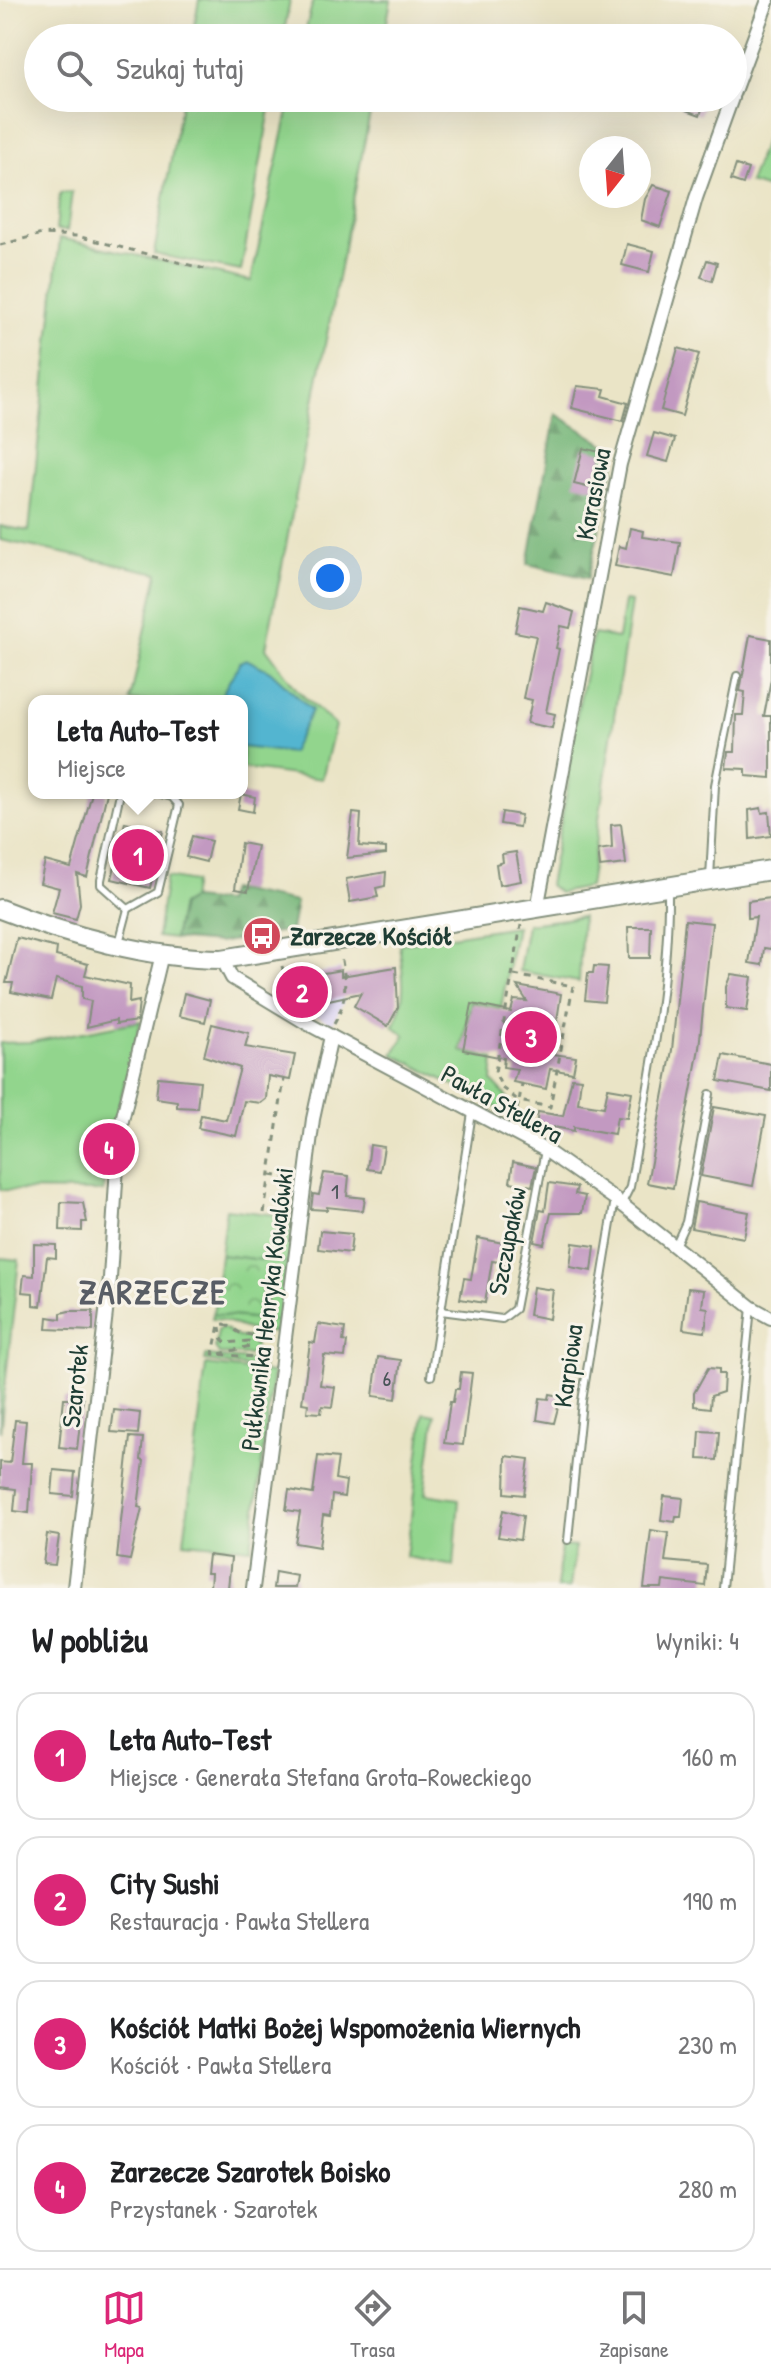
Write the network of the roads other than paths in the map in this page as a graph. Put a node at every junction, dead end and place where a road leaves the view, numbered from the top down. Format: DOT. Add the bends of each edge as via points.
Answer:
graph roads {
  1 [pos="768,0"];
  2 [pos="747,56"];
  3 [pos="726,112"];
  4 [pos="737,676"];
  5 [pos="119,799"];
  6 [pos="174,799"];
  7 [pos="771,870"];
  8 [pos="710,881"];
  9 [pos="668,887"];
  10 [pos="0,909"];
  11 [pos="128,909"];
  12 [pos="537,909"];
  13 [pos="119,943"];
  14 [pos="162,954"];
  15 [pos="222,959"];
  16 [pos="332,1032"];
  17 [pos="710,1094"];
  18 [pos="472,1111"];
  19 [pos="545,1150"];
  20 [pos="618,1201"];
  21 [pos="675,1246"];
  22 [pos="751,1307"];
  23 [pos="441,1311"];
  24 [pos="771,1318"];
  25 [pos="431,1376"];
  26 [pos="568,1540"];
  27 [pos="74,1588"];
  28 [pos="253,1588"];
  29 [pos="723,1588"];
  1 -- 2 [label="street, Karasiowa"];
  3 -- 12 [label="street, Karasiowa" via="696,198 620,464"];
  4 -- 8 [label="lane" via="715,785"];
  5 -- 11 [label="lane" via="101,885"];
  6 -- 11 [label="lane" via="179,805 158,892"];
  7 -- 8 [label="street"];
  8 -- 9 [label="street"];
  9 -- 12 [label="street"];
  9 -- 20 [label="lane, Karpiowa" via="653,1055 630,1187"];
  10 -- 13 [label="street"];
  11 -- 13 [label="lane"];
  12 -- 15 [label="street"];
  13 -- 14 [label="street"];
  14 -- 15 [label="street"];
  14 -- 27 [label="street, Szarotek" via="119,1133 110,1278"];
  15 -- 16 [label="street, Pawła Stellera" via="232,978"];
  16 -- 18 [label="street, Pawła Stellera"];
  16 -- 28 [label="street, Pułkownika Henryka Kowalówki" via="313,1119"];
  17 -- 21 [label="lane" via="686,1222"];
  18 -- 19 [label="street, Pawła Stellera"];
  18 -- 23 [label="lane, Szczupaków"];
  19 -- 20 [label="street, Pawła Stellera"];
  19 -- 23 [label="lane, Szczupaków" via="515,1309 502,1319"];
  20 -- 21 [label="street, Pawła Stellera"];
  20 -- 26 [label="lane, Karpiowa" via="582,1401"];
  21 -- 22 [label="street, Pawła Stellera"];
  22 -- 24 [label="street, Pawła Stellera"];
  22 -- 29 [label="lane"];
  23 -- 25 [label="lane, Szczupaków"];
}
